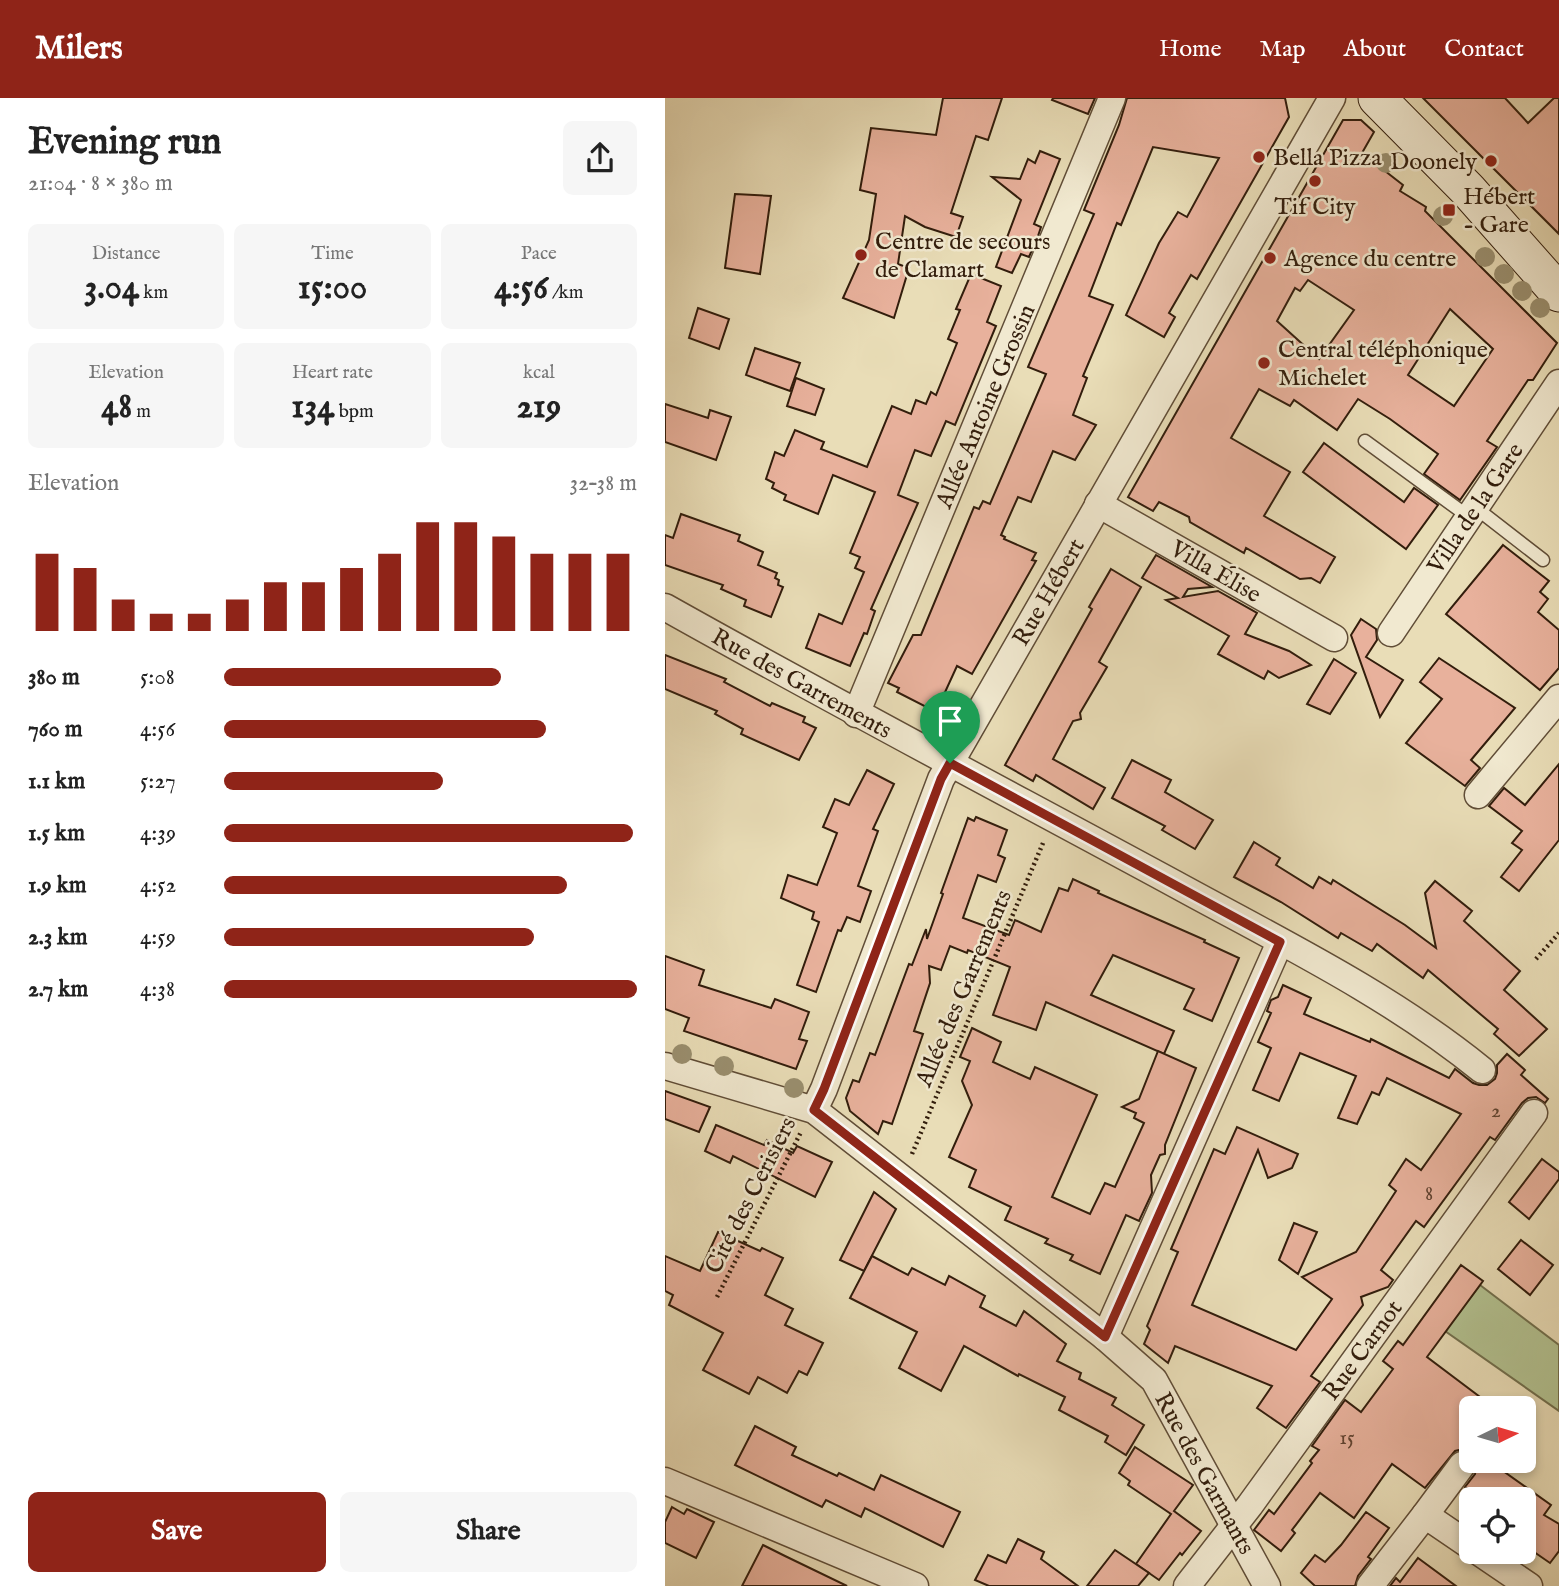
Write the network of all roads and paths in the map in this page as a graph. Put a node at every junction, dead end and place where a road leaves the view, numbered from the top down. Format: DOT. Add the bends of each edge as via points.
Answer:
graph roads {
  1 [pos="1112,98"];
  2 [pos="1332,98"];
  3 [pos="1377,98"];
  4 [pos="1559,293"];
  5 [pos="1559,383"];
  6 [pos="1365,441"];
  7 [pos="1098,504"];
  8 [pos="1473,512"];
  9 [pos="1543,560"];
  10 [pos="665,607"];
  11 [pos="1391,633"];
  12 [pos="1334,638"];
  13 [pos="1559,698"];
  14 [pos="856,715"];
  15 [pos="950,763"];
  16 [pos="1478,795"];
  17 [pos="1048,832"];
  18 [pos="1559,933"];
  19 [pos="1280,942"];
  20 [pos="1536,959"];
  21 [pos="665,1066"];
  22 [pos="1482,1070"];
  23 [pos="814,1110"];
  24 [pos="1534,1113"];
  25 [pos="910,1157"];
  26 [pos="717,1297"];
  27 [pos="1105,1337"];
  28 [pos="1459,1469"];
  29 [pos="665,1481"];
  30 [pos="1425,1515"];
  31 [pos="1234,1526"];
  32 [pos="1459,1538"];
  33 [pos="1497,1564"];
  34 [pos="915,1586"];
  35 [pos="1187,1586"];
  36 [pos="1267,1586"];
  37 [pos="1370,1586"];
  38 [pos="1529,1586"];
  1 -- 14 [label="street, Allée Antoine Grossin"];
  2 -- 7 [label="street, Rue Hébert"];
  3 -- 4 [label="main road" via="1468,190"];
  5 -- 8 [label="street, Villa de la Gare"];
  6 -- 8 [label="lane"];
  7 -- 12 [label="street, Villa Élise"];
  7 -- 15 [label="street, Rue Hébert"];
  8 -- 9 [label="lane"];
  8 -- 11 [label="street, Villa de la Gare"];
  10 -- 14 [label="street, Rue des Garrements"];
  13 -- 16 [label="street"];
  14 -- 15 [label="street, Rue des Garrements"];
  15 -- 19 [label="street, Rue des Garrements"];
  15 -- 23 [label="street, Rue Hébert"];
  17 -- 25 [label="path, Allée des Garrements"];
  18 -- 20 [label="path"];
  19 -- 22 [label="street, Rue des Garrements" via="1444,1039"];
  19 -- 27 [label="street"];
  21 -- 23 [label="street"];
  23 -- 26 [label="path, Cité des Cerisiers"];
  23 -- 27 [label="street, Rue des Garmants"];
  24 -- 31 [label="street, Rue Carnot"];
  27 -- 31 [label="street, Rue des Garmants" via="1154,1380"];
  28 -- 30 [label="street"];
  29 -- 34 [label="street"];
  30 -- 32 [label="street"];
  30 -- 37 [label="street"];
  31 -- 35 [label="street, Rue Carnot"];
  31 -- 36 [label="street, Rue des Garmants"];
  33 -- 38 [label="street"];
}
